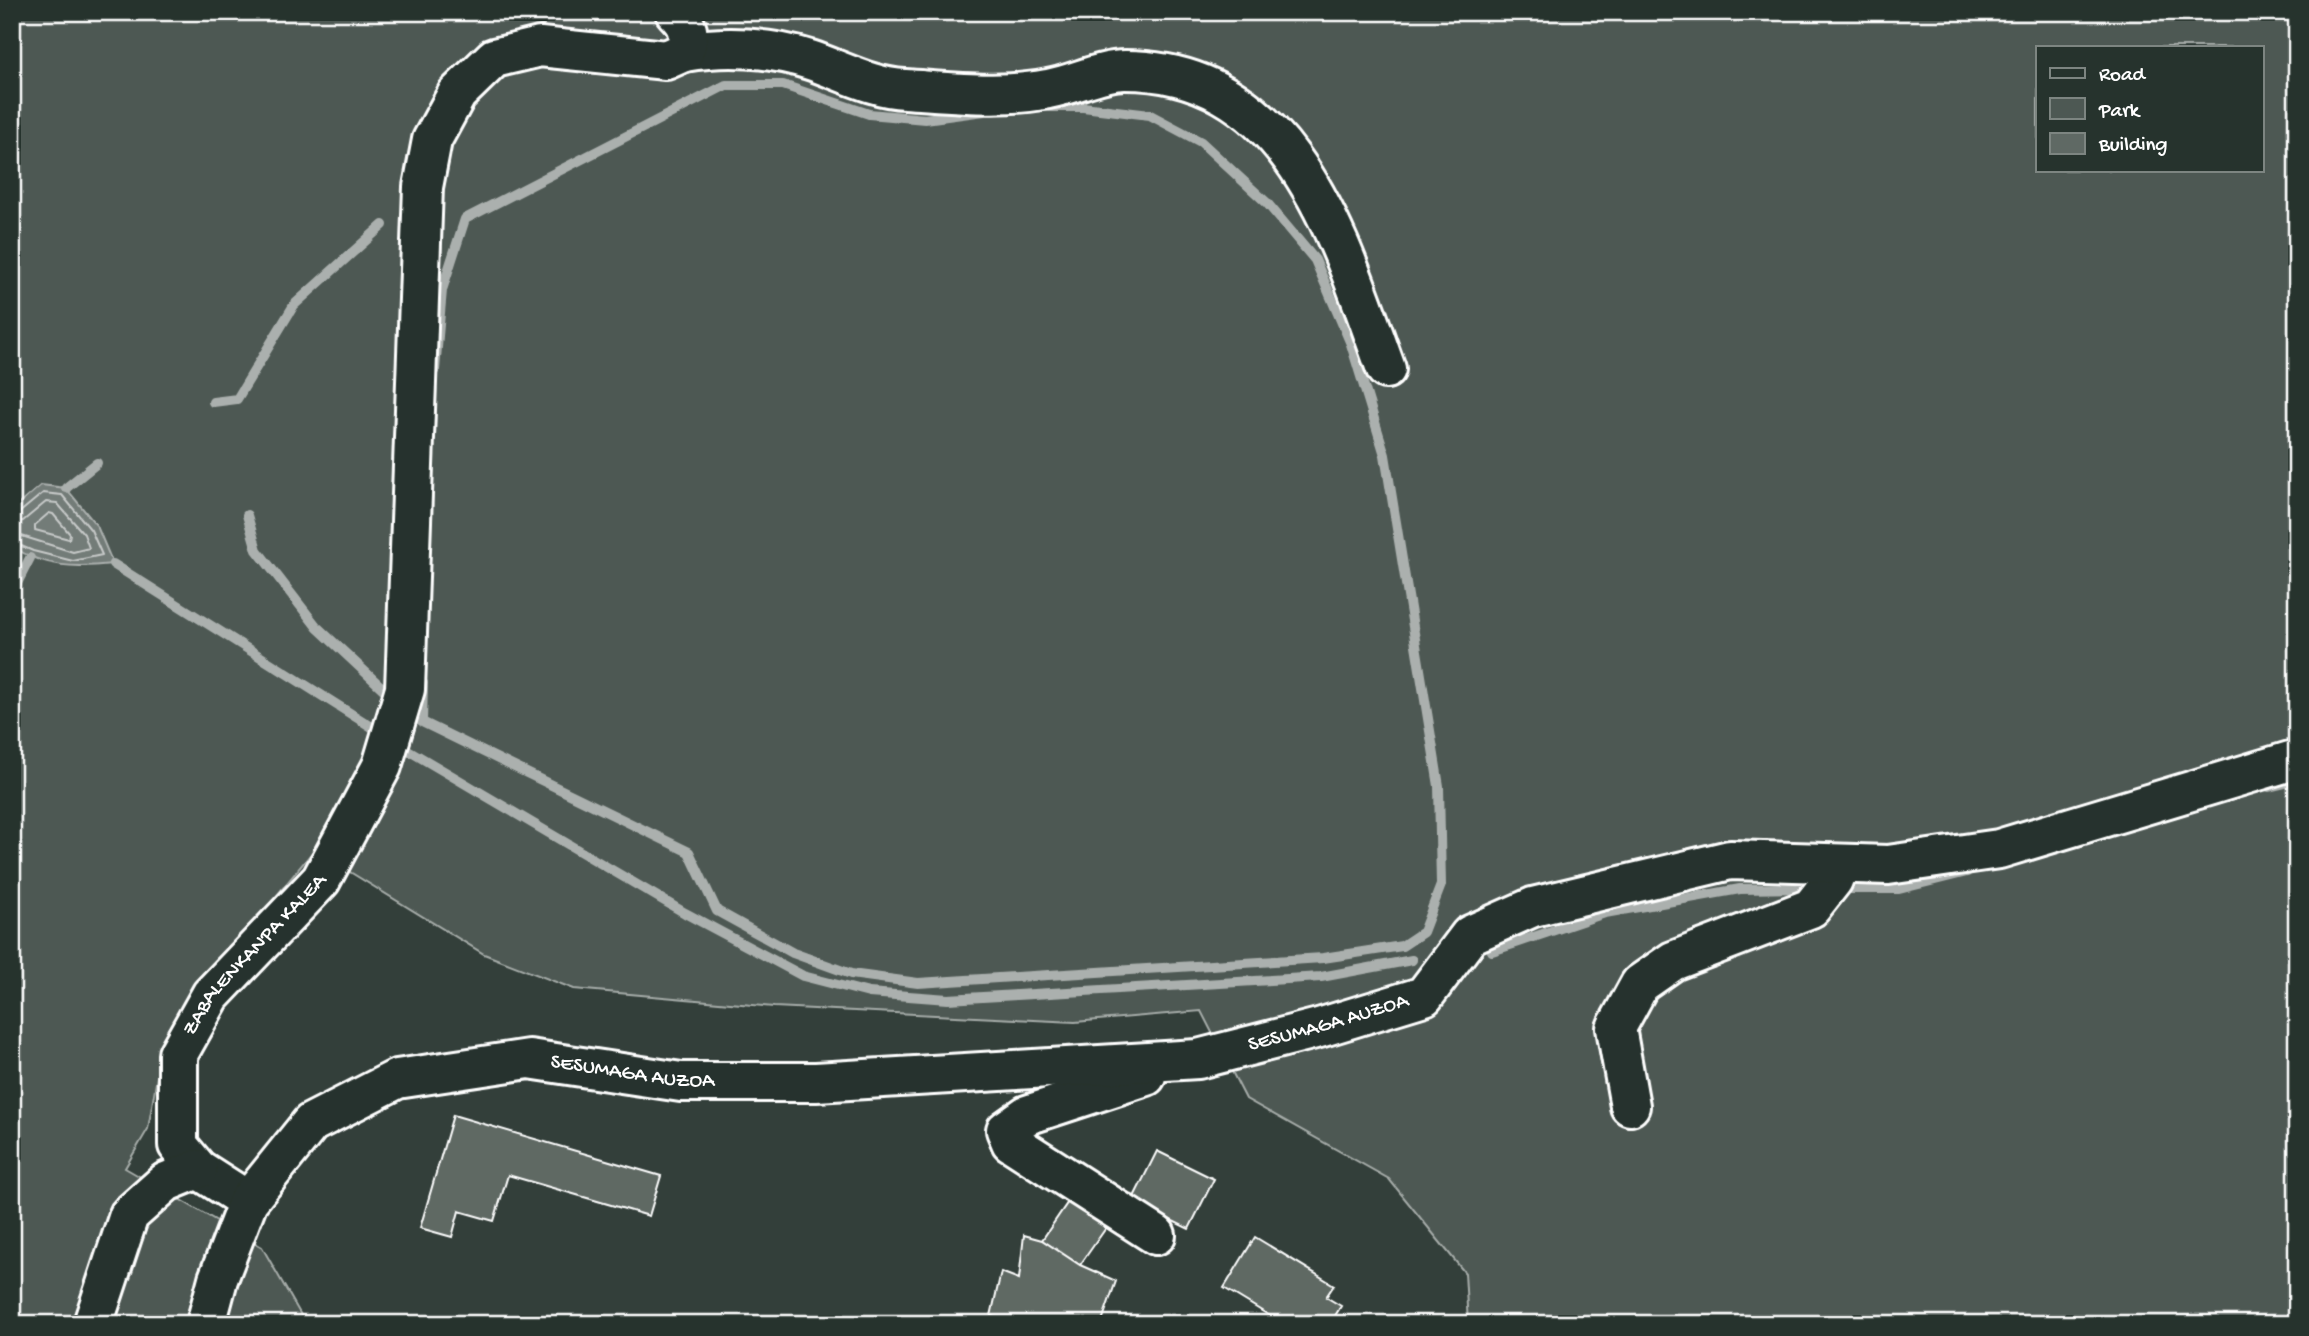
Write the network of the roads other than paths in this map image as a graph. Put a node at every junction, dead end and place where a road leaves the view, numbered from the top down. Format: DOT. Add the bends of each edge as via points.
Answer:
graph roads {
  1 [pos="675,12"];
  2 [pos="684,52"];
  3 [pos="1385,369"];
  4 [pos="2297,759"];
  5 [pos="1836,873"];
  6 [pos="1198,1059"];
  7 [pos="1630,1106"];
  8 [pos="198,1169"];
  9 [pos="248,1201"];
  10 [pos="1156,1235"];
  11 [pos="93,1324"];
  12 [pos="206,1324"];
  1 -- 2 [label="street" via="686,23 690,38"];
  2 -- 3 [label="street, ZABALENKANPA KALEA" via="725,46 806,58 891,89 1047,90 1122,70 1174,73 1237,103 1280,140 1312,185 1341,247"];
  2 -- 8 [label="street, ZABALENKANPA KALEA" via="666,60 540,47 494,58 457,93 432,140 422,201 405,689 382,766 320,880 211,995 178,1054 178,1145"];
  4 -- 5 [label="street" via="1999,849"];
  5 -- 6 [label="street, SESUMAGA AUZOA" via="1730,860 1533,907 1471,935 1424,996"];
  5 -- 7 [label="street" via="1811,908 1673,961 1640,984 1616,1028"];
  6 -- 9 [label="street, SESUMAGA AUZOA" via="803,1082 681,1082 529,1059 397,1079 311,1123"];
  6 -- 10 [label="street, SESUMAGA AUZOA" via="1027,1115 1006,1130 1011,1142"];
  8 -- 9 [label="street, ZABALENKANPA KALEA"];
  8 -- 11 [label="street" via="166,1182 129,1215"];
  9 -- 12 [label="street, SESUMAGA AUZOA"];
}
